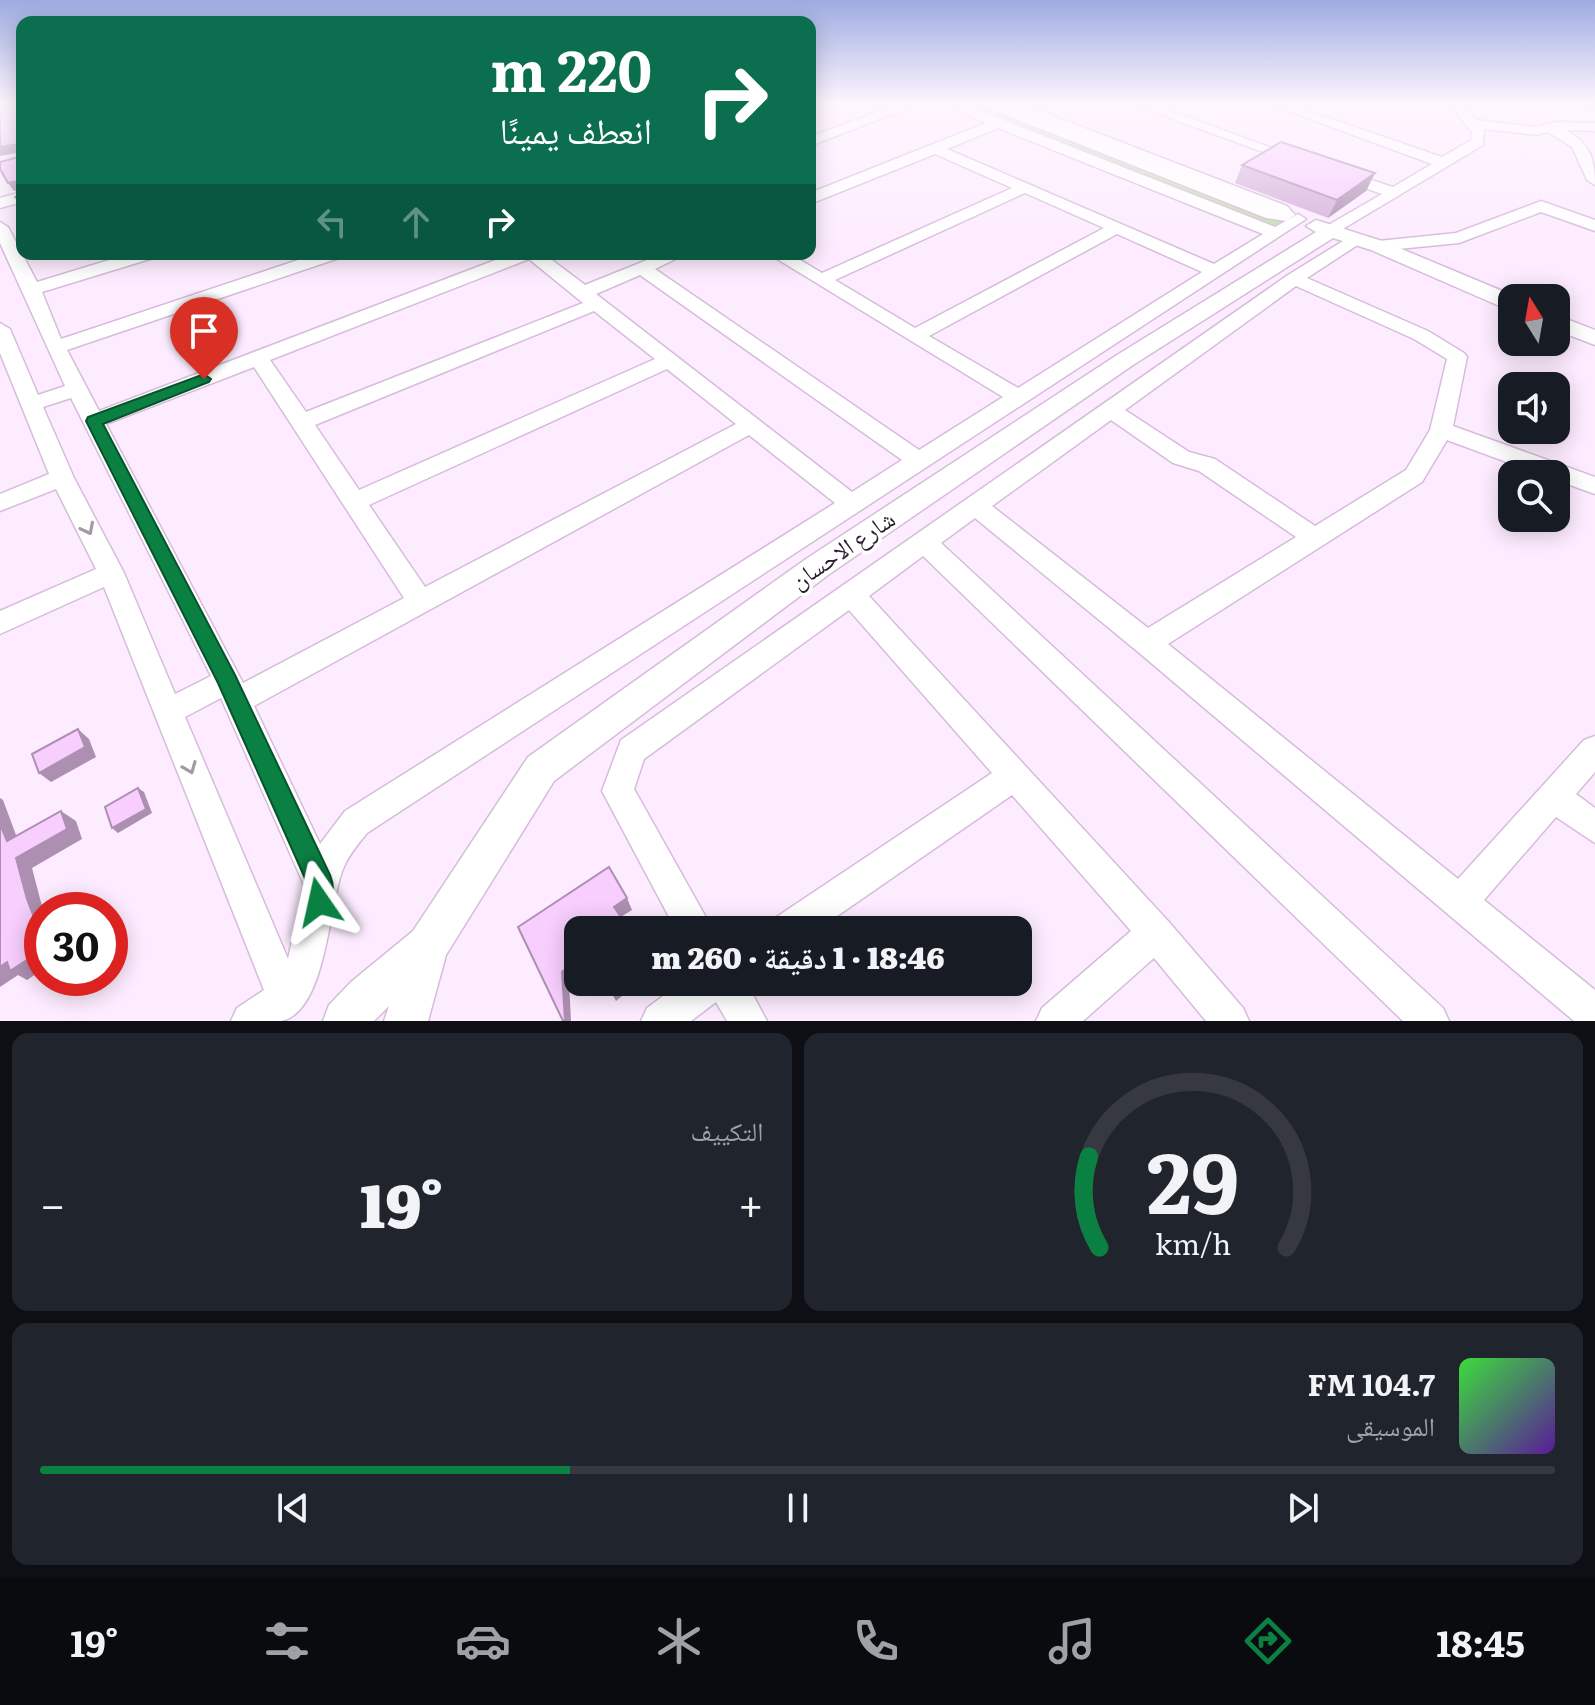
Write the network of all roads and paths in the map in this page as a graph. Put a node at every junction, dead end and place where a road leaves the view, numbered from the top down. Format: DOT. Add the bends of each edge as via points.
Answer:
graph roads {
  1 [pos="925,152"];
  2 [pos="942,152"];
  3 [pos="1082,152"];
  4 [pos="1110,152"];
  5 [pos="1121,152"];
  6 [pos="1276,152"];
  7 [pos="1411,152"];
  8 [pos="1460,152"];
  9 [pos="1584,152"];
  10 [pos="1441,162"];
  11 [pos="1595,180"];
  12 [pos="1024,188"];
  13 [pos="1395,193"];
  14 [pos="816,197"];
  15 [pos="1287,222"];
  16 [pos="1595,226"];
  17 [pos="1117,228"];
  18 [pos="1343,234"];
  19 [pos="1378,246"];
  20 [pos="19,260"];
  21 [pos="127,260"];
  22 [pos="294,260"];
  23 [pos="511,260"];
  24 [pos="541,260"];
  25 [pos="663,260"];
  26 [pos="788,260"];
  27 [pos="643,269"];
  28 [pos="1217,272"];
  29 [pos="1294,279"];
  30 [pos="821,280"];
  31 [pos="32,289"];
  32 [pos="1498,297"];
  33 [pos="589,298"];
  34 [pos="1570,328"];
  35 [pos="0,329"];
  36 [pos="914,336"];
  37 [pos="1595,338"];
  38 [pos="57,347"];
  39 [pos="258,358"];
  40 [pos="668,361"];
  41 [pos="78,389"];
  42 [pos="1019,398"];
  43 [pos="31,404"];
  44 [pos="1110,410"];
  45 [pos="94,421"];
  46 [pos="302,422"];
  47 [pos="749,426"];
  48 [pos="1441,430"];
  49 [pos="919,461"];
  50 [pos="62,478"];
  51 [pos="1595,486"];
  52 [pos="354,502"];
  53 [pos="0,503"];
  54 [pos="852,504"];
  55 [pos="976,506"];
  56 [pos="1314,537"];
  57 [pos="925,543"];
  58 [pos="111,573"];
  59 [pos="852,595"];
  60 [pos="420,601"];
  61 [pos="0,623"];
  62 [pos="1147,643"];
  63 [pos="232,691"];
  64 [pos="167,712"];
  65 [pos="1595,750"];
  66 [pos="1015,775"];
  67 [pos="1554,797"];
  68 [pos="1595,827"];
  69 [pos="321,884"];
  70 [pos="1460,902"];
  71 [pos="687,916"];
  72 [pos="808,916"];
  73 [pos="1156,933"];
  74 [pos="428,946"];
  75 [pos="285,996"];
  76 [pos="693,996"];
  77 [pos="733,996"];
  78 [pos="1595,1014"];
  79 [pos="250,1021"];
  80 [pos="345,1021"];
  81 [pos="406,1021"];
  82 [pos="660,1021"];
  83 [pos="748,1021"];
  84 [pos="1055,1021"];
  85 [pos="1230,1021"];
  86 [pos="1430,1021"];
  1 -- 14 [label="street"];
  2 -- 12 [label="street"];
  3 -- 15 [label="street"];
  4 -- 15 [label="street"];
  5 -- 15 [label="street"];
  6 -- 13 [label="street"];
  7 -- 10 [label="street"];
  8 -- 10 [label="street"];
  9 -- 11 [label="street"];
  10 -- 13 [label="street"];
  12 -- 17 [label="street"];
  12 -- 30 [label="street"];
  13 -- 18 [label="street"];
  15 -- 18 [label="street"];
  15 -- 28 [label="street"];
  16 -- 19 [label="street" via="1541,206 1459,238"];
  17 -- 28 [label="street"];
  17 -- 36 [label="street"];
  18 -- 19 [label="street"];
  18 -- 29 [label="street"];
  18 -- 74 [label="street, شارع الاحسان" via="1125,360 817,567 541,769"];
  19 -- 32 [label="street"];
  20 -- 31 [label="street"];
  21 -- 31 [label="street"];
  22 -- 38 [label="street"];
  23 -- 39 [label="street"];
  24 -- 33 [label="street"];
  25 -- 27 [label="street"];
  26 -- 30 [label="street"];
  27 -- 33 [label="street"];
  27 -- 49 [label="street"];
  28 -- 42 [label="street"];
  29 -- 44 [label="street"];
  29 -- 48 [label="street" via="1421,335 1457,357"];
  30 -- 36 [label="street"];
  31 -- 38 [label="street"];
  33 -- 40 [label="street"];
  33 -- 46 [label="street"];
  34 -- 37 [label="street"];
  35 -- 43 [label="street"];
  36 -- 42 [label="street"];
  38 -- 41 [label="street"];
  39 -- 45 [label="street"];
  39 -- 46 [label="street"];
  40 -- 47 [label="street"];
  40 -- 52 [label="street"];
  41 -- 43 [label="street"];
  41 -- 45 [label="street"];
  42 -- 49 [label="street"];
  43 -- 50 [label="street"];
  44 -- 55 [label="street"];
  44 -- 56 [label="street" via="1181,458 1207,465"];
  45 -- 63 [label="street"];
  46 -- 52 [label="street"];
  47 -- 54 [label="street"];
  47 -- 60 [label="street"];
  48 -- 51 [label="street"];
  48 -- 56 [label="street" via="1414,476"];
  49 -- 54 [label="street"];
  50 -- 53 [label="street"];
  50 -- 58 [label="street, one-way"];
  52 -- 60 [label="street"];
  54 -- 69 [label="street" via="356,822 343,836"];
  55 -- 57 [label="street"];
  55 -- 62 [label="street"];
  56 -- 62 [label="street"];
  57 -- 59 [label="street"];
  57 -- 86 [label="street"];
  58 -- 61 [label="street"];
  58 -- 64 [label="street"];
  59 -- 66 [label="street"];
  59 -- 71 [label="street" via="632,750 618,791"];
  60 -- 63 [label="street"];
  62 -- 70 [label="street"];
  63 -- 64 [label="street"];
  63 -- 69 [label="street"];
  64 -- 75 [label="street, one-way"];
  65 -- 67 [label="street"];
  66 -- 72 [label="street"];
  66 -- 73 [label="street"];
  67 -- 68 [label="street"];
  67 -- 70 [label="street"];
  69 -- 75 [label="street" via="313,943"];
  70 -- 78 [label="street"];
  73 -- 84 [label="street"];
  73 -- 85 [label="street"];
  74 -- 80 [label="street, شارع الاحسان"];
  74 -- 81 [label="street, شارع الاحسان"];
  75 -- 79 [label="street"];
  76 -- 82 [label="street"];
  77 -- 83 [label="street"];
}
